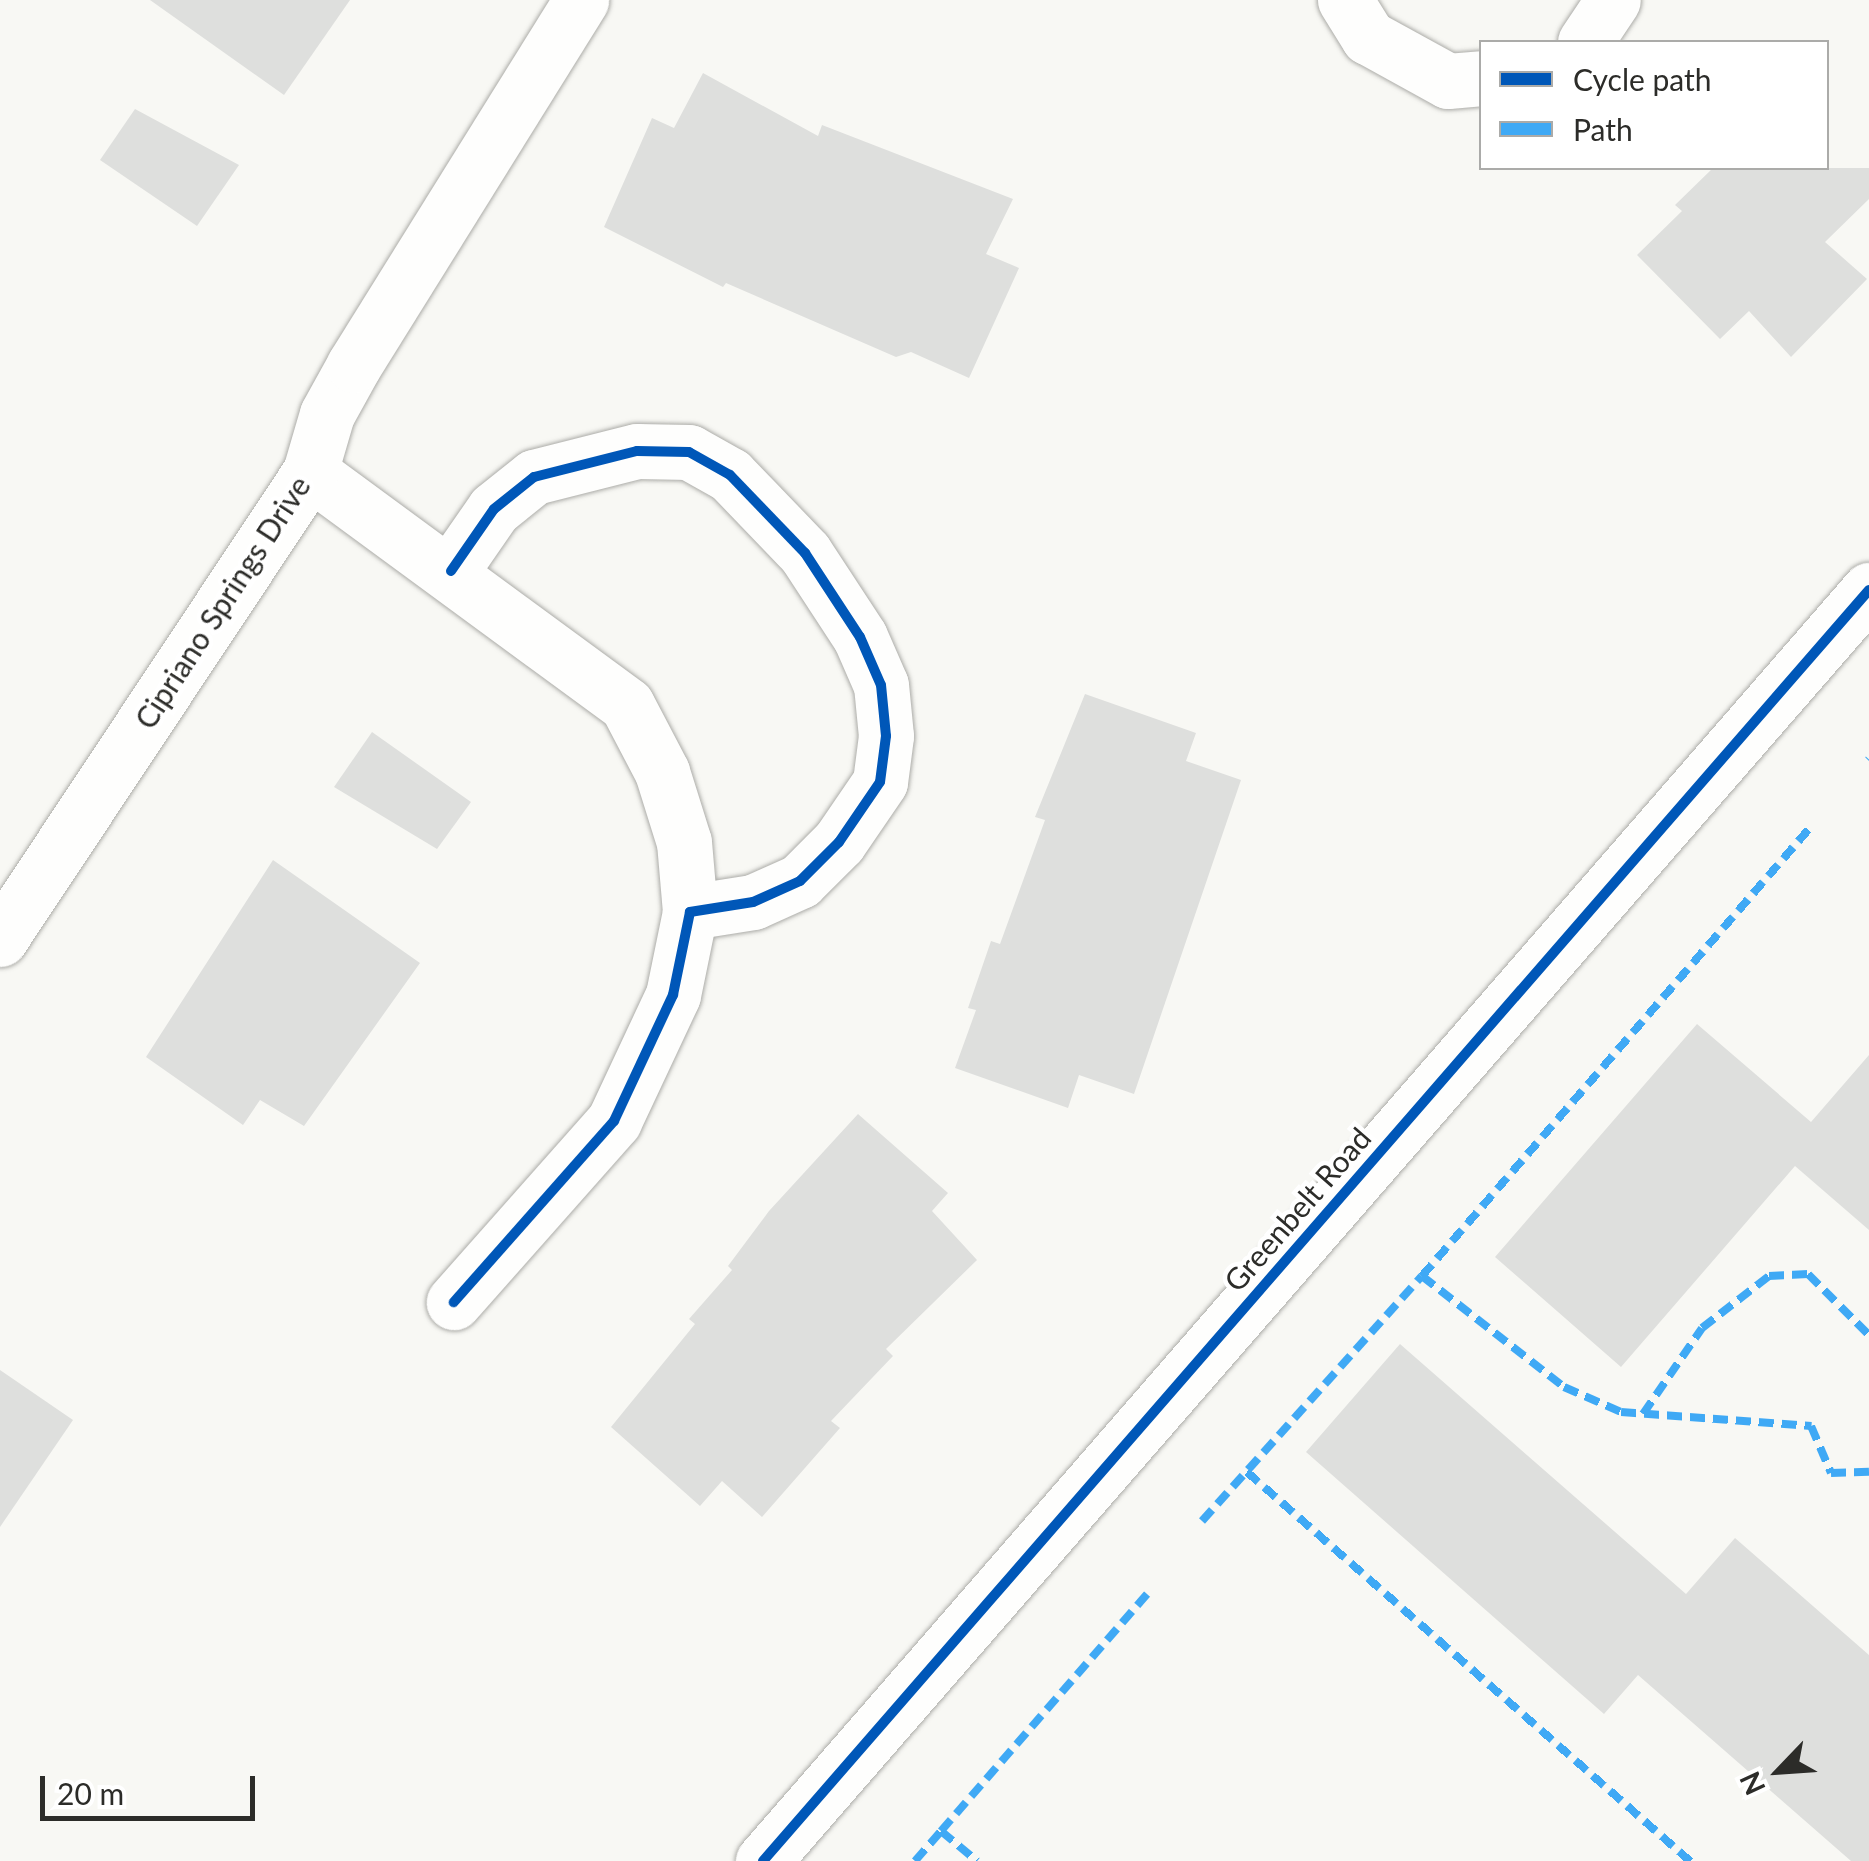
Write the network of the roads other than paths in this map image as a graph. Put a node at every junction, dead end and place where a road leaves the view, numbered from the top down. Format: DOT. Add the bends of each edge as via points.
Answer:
graph roads {
  1 [pos="581,0"];
  2 [pos="1345,0"];
  3 [pos="1613,0"];
  4 [pos="1586,40"];
  5 [pos="1479,78"];
  6 [pos="310,472"];
  7 [pos="450,572"];
  8 [pos="1869,590"];
  9 [pos="690,912"];
  10 [pos="0,939"];
  11 [pos="454,1302"];
  12 [pos="763,1861"];
  1 -- 6 [label="street, Cipriano Springs Drive" via="354,365 327,414"];
  2 -- 5 [label="street" via="1368,37 1448,80"];
  3 -- 4 [label="street"];
  6 -- 7 [label="street"];
  6 -- 10 [label="street, Cipriano Springs Drive"];
  7 -- 9 [label="street" via="627,705 662,772 684,842"];
  7 -- 9 [label="street" via="494,509 534,477 637,452 689,452 730,475 805,553 860,637 881,685 886,736 880,782 839,842 800,881 753,902"];
  8 -- 12 [label="street, Greenbelt Road"];
  9 -- 11 [label="street" via="674,996 614,1121"];
}
